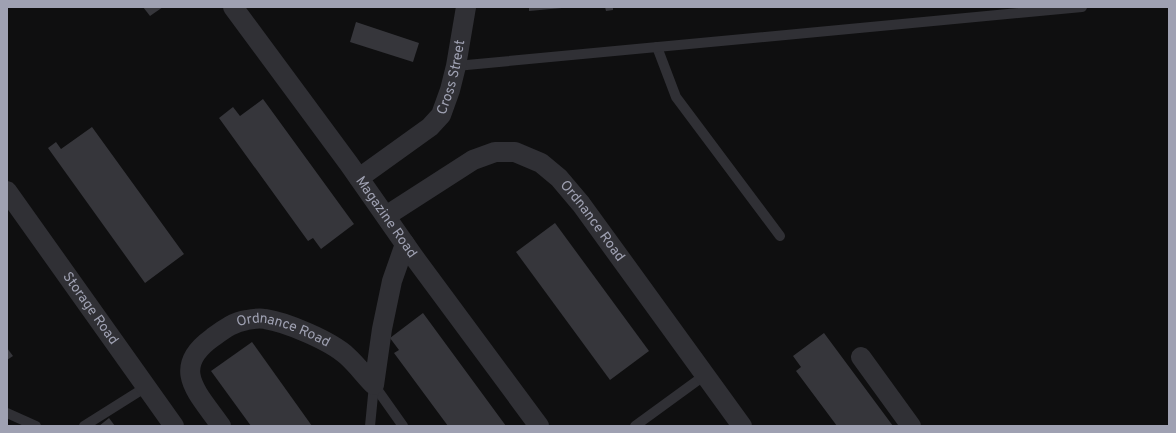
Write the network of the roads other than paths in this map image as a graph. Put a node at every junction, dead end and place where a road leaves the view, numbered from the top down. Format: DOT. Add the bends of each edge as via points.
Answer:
graph roads {
  1 [pos="233,7"];
  2 [pos="466,7"];
  3 [pos="1082,7"];
  4 [pos="657,47"];
  5 [pos="456,66"];
  6 [pos="359,178"];
  7 [pos="7,191"];
  8 [pos="386,216"];
  9 [pos="780,236"];
  10 [pos="405,244"];
  11 [pos="861,357"];
  12 [pos="705,375"];
  13 [pos="374,385"];
  14 [pos="146,387"];
  15 [pos="7,413"];
  16 [pos="36,426"];
  17 [pos="84,426"];
  18 [pos="174,426"];
  19 [pos="221,426"];
  20 [pos="370,426"];
  21 [pos="403,426"];
  22 [pos="539,426"];
  23 [pos="635,426"];
  24 [pos="742,426"];
  25 [pos="911,426"];
  1 -- 6 [label="street, Magazine Road"];
  2 -- 5 [label="street, Cross Street"];
  3 -- 4 [label="lane"];
  4 -- 5 [label="lane"];
  4 -- 9 [label="lane" via="676,97"];
  5 -- 6 [label="street, Cross Street" via="441,115 430,127"];
  6 -- 8 [label="street, Magazine Road"];
  7 -- 14 [label="street, Storage Road"];
  8 -- 10 [label="street, Magazine Road"];
  8 -- 12 [label="street, Ordnance Road" via="473,160 495,152 514,152 541,163 559,178 581,204"];
  10 -- 13 [label="street" via="392,281"];
  10 -- 22 [label="street, Magazine Road"];
  11 -- 25 [label="street"];
  12 -- 23 [label="lane"];
  12 -- 24 [label="street, Ordnance Road"];
  13 -- 19 [label="street, Ordnance Road" via="347,355 322,340 290,326 264,319 231,324 198,349 190,363 194,388"];
  13 -- 20 [label="lane"];
  13 -- 21 [label="lane"];
  14 -- 17 [label="lane"];
  14 -- 18 [label="street, Storage Road"];
  15 -- 16 [label="lane"];
}
